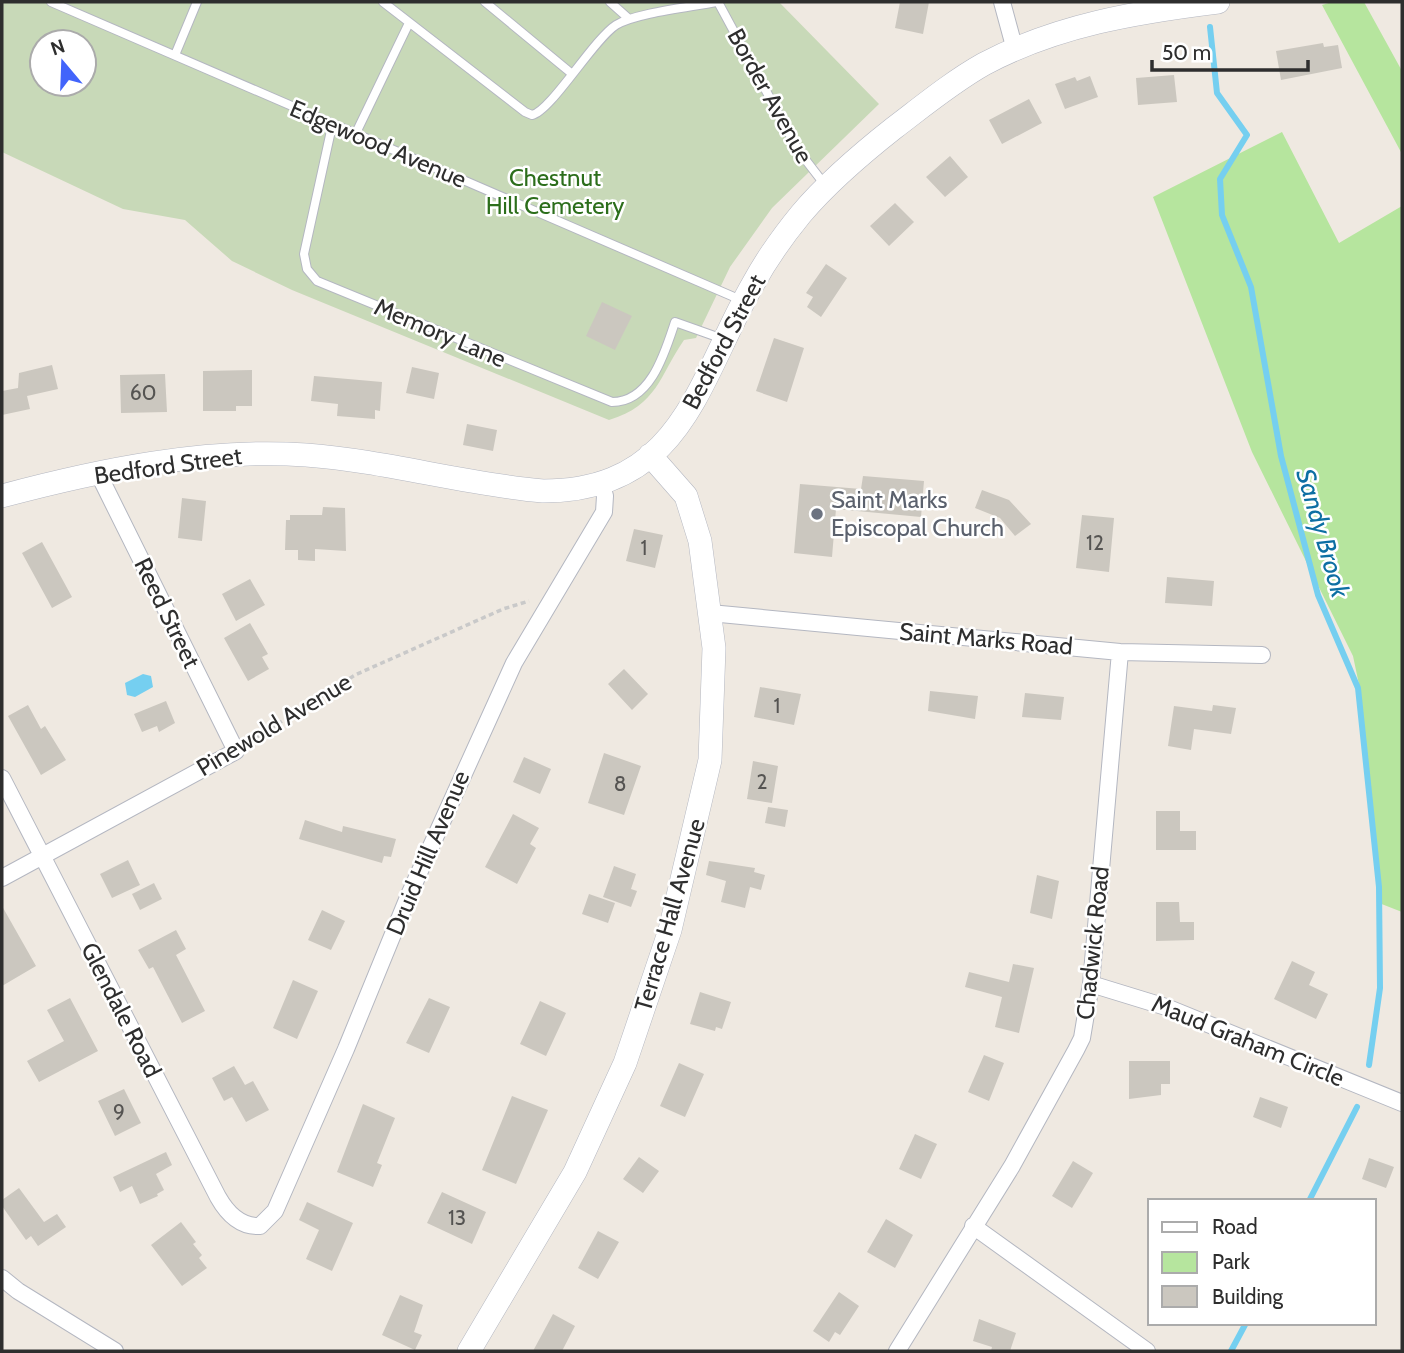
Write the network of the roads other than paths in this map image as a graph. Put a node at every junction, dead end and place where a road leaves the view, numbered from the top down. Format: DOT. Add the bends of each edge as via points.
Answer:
graph roads {
  1 [pos="51,2"];
  2 [pos="197,2"];
  3 [pos="383,2"];
  4 [pos="485,2"];
  5 [pos="610,2"];
  6 [pos="717,2"];
  7 [pos="1002,2"];
  8 [pos="1218,2"];
  9 [pos="628,19"];
  10 [pos="410,23"];
  11 [pos="1015,50"];
  12 [pos="175,55"];
  13 [pos="571,73"];
  14 [pos="332,126"];
  15 [pos="355,135"];
  16 [pos="827,188"];
  17 [pos="744,301"];
  18 [pos="726,340"];
  19 [pos="650,455"];
  20 [pos="99,475"];
  21 [pos="601,482"];
  22 [pos="2,496"];
  23 [pos="710,613"];
  24 [pos="1120,652"];
  25 [pos="1262,654"];
  26 [pos="236,751"];
  27 [pos="2,778"];
  28 [pos="42,856"];
  29 [pos="2,878"];
  30 [pos="1091,984"];
  31 [pos="1402,1103"];
  32 [pos="973,1226"];
  33 [pos="256,1227"];
  34 [pos="4,1282"];
  35 [pos="115,1351"];
  36 [pos="469,1351"];
  37 [pos="897,1351"];
  38 [pos="1147,1351"];
  1 -- 12 [label="lane, Edgewood Avenue"];
  2 -- 12 [label="lane"];
  3 -- 10 [label="lane"];
  4 -- 13 [label="lane"];
  5 -- 9 [label="lane"];
  6 -- 9 [label="lane"];
  6 -- 16 [label="lane, Border Avenue" via="798,150"];
  7 -- 11 [label="street"];
  8 -- 11 [label="main road, Bedford Street" via="1090,23"];
  9 -- 13 [label="lane" via="611,28"];
  10 -- 13 [label="lane" via="525,113 535,115 543,110"];
  10 -- 15 [label="lane"];
  11 -- 16 [label="main road, Bedford Street" via="935,96"];
  12 -- 14 [label="lane, Edgewood Avenue"];
  14 -- 15 [label="lane, Edgewood Avenue"];
  14 -- 18 [label="lane, Memory Lane" via="304,254 307,269 317,281 612,402 631,398 645,386 661,361 675,322"];
  15 -- 17 [label="lane, Edgewood Avenue"];
  16 -- 17 [label="main road, Bedford Street" via="779,243"];
  17 -- 18 [label="main road, Bedford Street"];
  18 -- 19 [label="main road, Bedford Street" via="696,400"];
  19 -- 21 [label="main road, Bedford Street"];
  19 -- 23 [label="main road, Terrace Hall Avenue" via="691,508"];
  20 -- 21 [label="main road, Bedford Street" via="174,461 252,454 355,460 543,491 573,490"];
  20 -- 22 [label="main road, Bedford Street"];
  20 -- 26 [label="street, Reed Street"];
  21 -- 33 [label="street, Druid Hill Avenue" via="604,512 514,663 275,1211"];
  23 -- 24 [label="street, Saint Marks Road"];
  23 -- 36 [label="main road, Terrace Hall Avenue" via="715,686 710,760 650,996 575,1172"];
  24 -- 25 [label="street, Saint Marks Road"];
  24 -- 30 [label="street, Chadwick Road"];
  26 -- 28 [label="street, Pinewold Avenue"];
  27 -- 28 [label="street, Glendale Road"];
  28 -- 29 [label="street, Pinewold Avenue"];
  28 -- 33 [label="street, Glendale Road" via="218,1198 237,1220"];
  30 -- 31 [label="street, Maud Graham Circle" via="1166,1007"];
  30 -- 32 [label="street, Chadwick Road" via="1082,1038 1012,1166"];
  32 -- 37 [label="street, Chadwick Road"];
  32 -- 38 [label="street"];
  34 -- 35 [label="street"];
}
